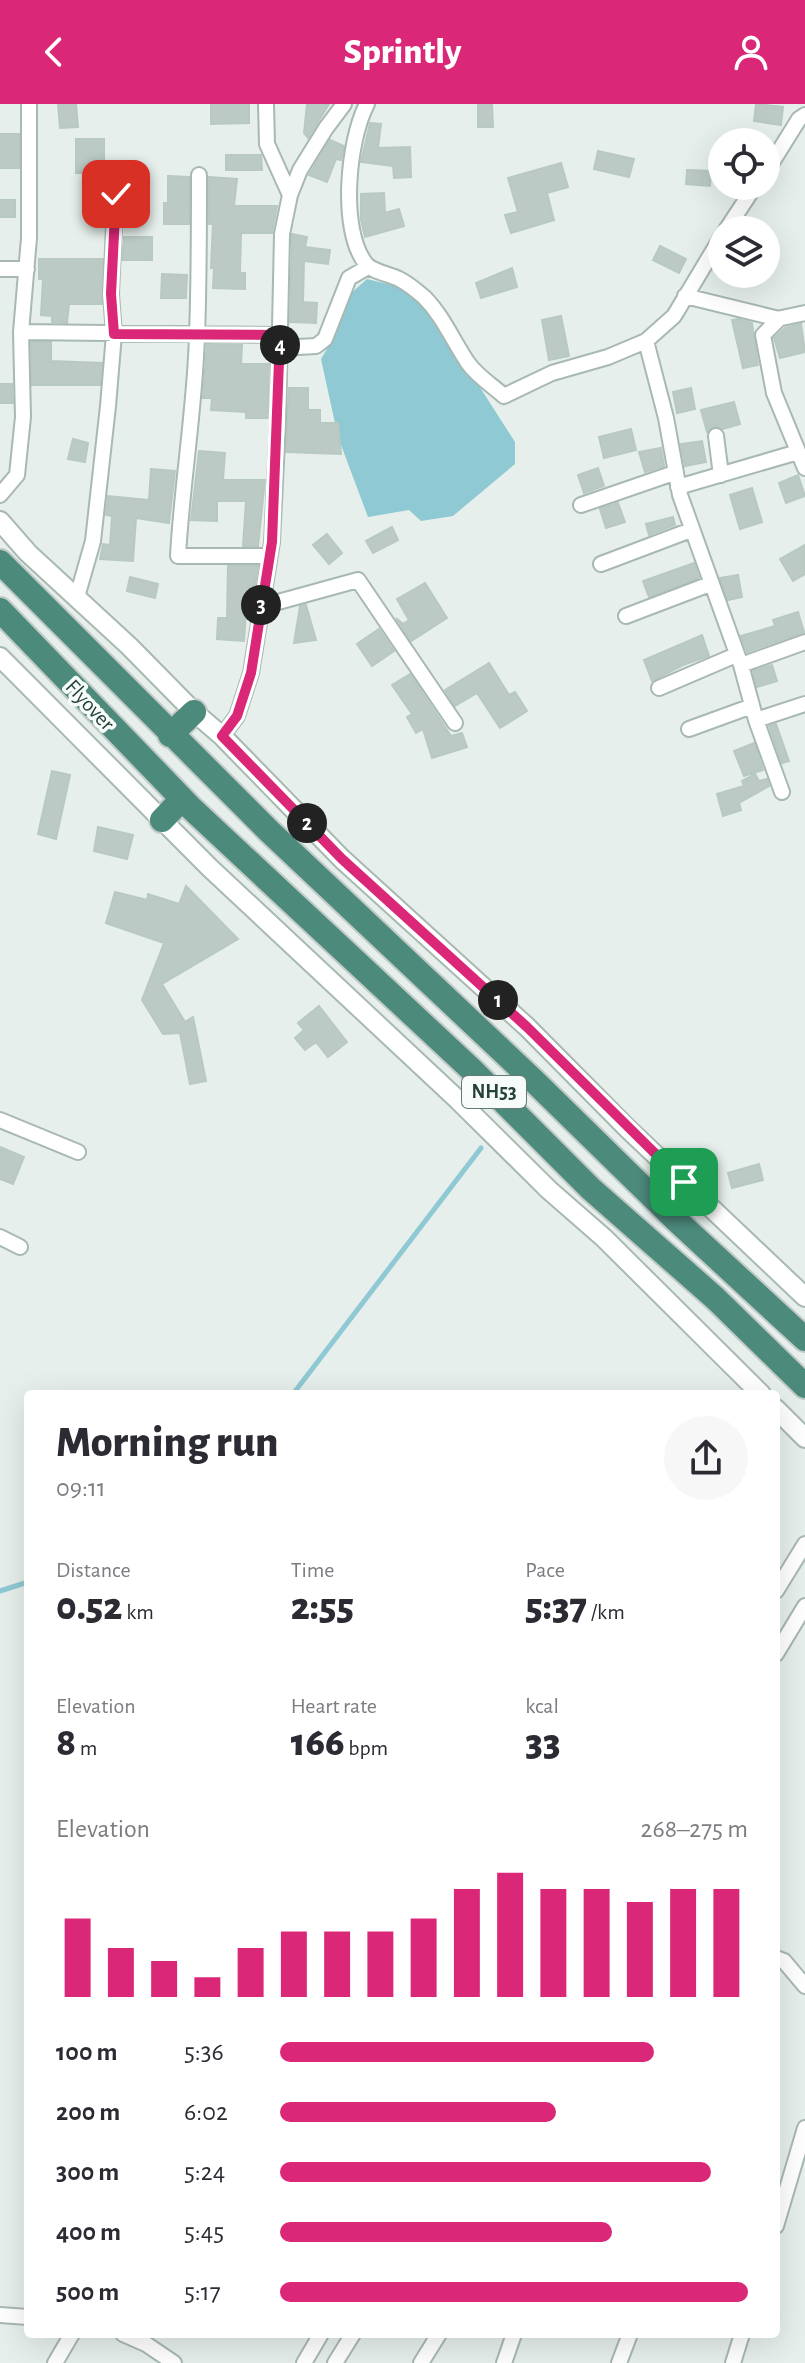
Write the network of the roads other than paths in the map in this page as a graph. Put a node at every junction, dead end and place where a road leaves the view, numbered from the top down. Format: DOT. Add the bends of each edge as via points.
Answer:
graph roads {
  1 [pos="29,104"];
  2 [pos="266,104"];
  3 [pos="344,104"];
  4 [pos="367,104"];
  5 [pos="805,115"];
  6 [pos="780,150"];
  7 [pos="199,175"];
  8 [pos="116,180"];
  9 [pos="290,195"];
  10 [pos="708,259"];
  11 [pos="368,267"];
  12 [pos="0,269"];
  13 [pos="27,269"];
  14 [pos="685,296"];
  15 [pos="805,313"];
  16 [pos="777,319"];
  17 [pos="21,332"];
  18 [pos="114,334"];
  19 [pos="197,336"];
  20 [pos="280,341"];
  21 [pos="646,341"];
  22 [pos="716,436"];
  23 [pos="798,452"];
  24 [pos="805,468"];
  25 [pos="721,475"];
  26 [pos="676,480"];
  27 [pos="0,495"];
  28 [pos="581,505"];
  29 [pos="0,521"];
  30 [pos="691,530"];
  31 [pos="270,556"];
  32 [pos="0,562"];
  33 [pos="601,564"];
  34 [pos="710,584"];
  35 [pos="77,597"];
  36 [pos="260,607"];
  37 [pos="0,610"];
  38 [pos="626,616"];
  39 [pos="805,642"];
  40 [pos="0,657"];
  41 [pos="738,660"];
  42 [pos="659,688"];
  43 [pos="805,704"];
  44 [pos="194,712"];
  45 [pos="754,713"];
  46 [pos="455,723"];
  47 [pos="689,729"];
  48 [pos="170,735"];
  49 [pos="222,736"];
  50 [pos="782,792"];
  51 [pos="182,799"];
  52 [pos="162,820"];
  53 [pos="0,1120"];
  54 [pos="78,1152"];
  55 [pos="0,1237"];
  56 [pos="20,1247"];
  57 [pos="805,1297"];
  58 [pos="805,1339"];
  59 [pos="805,1386"];
  60 [pos="757,1390"];
  61 [pos="780,1413"];
  62 [pos="805,1438"];
  63 [pos="805,1544"];
  64 [pos="780,1585"];
  65 [pos="805,1606"];
  66 [pos="780,1647"];
  67 [pos="780,1960"];
  68 [pos="805,1986"];
  69 [pos="805,2128"];
  70 [pos="780,2212"];
  71 [pos="0,2315"];
  72 [pos="24,2317"];
  73 [pos="70,2338"];
  74 [pos="132,2338"];
  75 [pos="319,2338"];
  76 [pos="351,2338"];
  77 [pos="437,2338"];
  78 [pos="513,2338"];
  79 [pos="628,2338"];
  80 [pos="741,2338"];
  81 [pos="55,2363"];
  82 [pos="174,2363"];
  83 [pos="304,2363"];
  84 [pos="335,2363"];
  85 [pos="421,2363"];
  86 [pos="504,2363"];
  87 [pos="619,2363"];
  88 [pos="733,2363"];
  1 -- 13 [label="street"];
  2 -- 9 [label="street" via="267,144"];
  3 -- 9 [label="street" via="300,170"];
  4 -- 11 [label="street" via="350,154 350,208 359,252"];
  5 -- 6 [label="street"];
  7 -- 19 [label="street"];
  8 -- 18 [label="street"];
  9 -- 20 [label="street" via="282,234"];
  10 -- 14 [label="street"];
  11 -- 20 [label="street" via="349,278 325,339 316,346"];
  11 -- 21 [label="street" via="401,280 423,297 470,366 504,396 552,373"];
  12 -- 13 [label="street"];
  13 -- 17 [label="street"];
  14 -- 16 [label="street"];
  14 -- 21 [label="street" via="674,316"];
  15 -- 16 [label="street"];
  16 -- 23 [label="street" via="763,335 774,393"];
  17 -- 18 [label="street"];
  17 -- 27 [label="street" via="23,417 17,475"];
  18 -- 19 [label="street"];
  18 -- 35 [label="street" via="93,541"];
  19 -- 20 [label="street"];
  19 -- 31 [label="street" via="178,556"];
  20 -- 31 [label="street"];
  21 -- 26 [label="street"];
  22 -- 25 [label="street"];
  23 -- 24 [label="street"];
  23 -- 25 [label="street"];
  25 -- 26 [label="street"];
  26 -- 28 [label="street"];
  26 -- 30 [label="street"];
  29 -- 35 [label="street"];
  30 -- 33 [label="street"];
  30 -- 34 [label="street"];
  31 -- 36 [label="street"];
  32 -- 48 [label="highway, Flyover / NH53"];
  34 -- 38 [label="street"];
  34 -- 41 [label="street"];
  35 -- 44 [label="street"];
  36 -- 46 [label="street" via="358,580"];
  36 -- 49 [label="street" via="251,673 237,716"];
  37 -- 51 [label="highway, Flyover / NH53"];
  39 -- 41 [label="street"];
  40 -- 52 [label="street"];
  41 -- 42 [label="street"];
  41 -- 45 [label="street"];
  43 -- 45 [label="street"];
  44 -- 48 [label="highway"];
  44 -- 49 [label="street"];
  45 -- 47 [label="street"];
  45 -- 50 [label="street"];
  48 -- 58 [label="highway, NH53"];
  49 -- 57 [label="street" via="342,859 527,1027"];
  51 -- 52 [label="highway"];
  51 -- 59 [label="highway, NH53"];
  52 -- 60 [label="street"];
  53 -- 54 [label="street"];
  55 -- 56 [label="street"];
  61 -- 62 [label="street"];
  63 -- 64 [label="street"];
  65 -- 66 [label="street"];
  67 -- 68 [label="street"];
  69 -- 70 [label="street"];
  71 -- 72 [label="street"];
  73 -- 81 [label="street"];
  74 -- 82 [label="street"];
  75 -- 83 [label="street"];
  76 -- 84 [label="street"];
  77 -- 85 [label="street"];
  78 -- 86 [label="street"];
  79 -- 87 [label="street"];
  80 -- 88 [label="street"];
}
